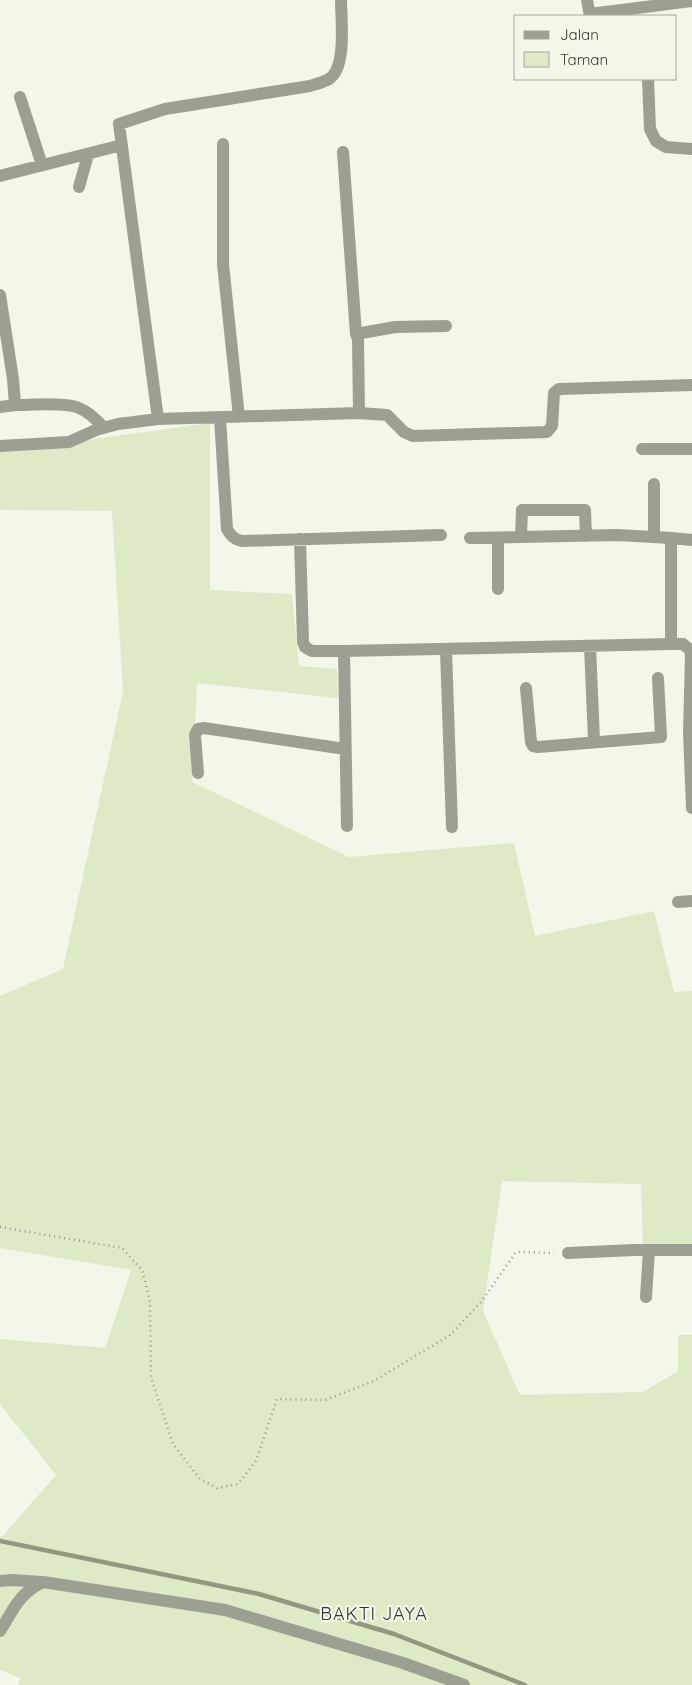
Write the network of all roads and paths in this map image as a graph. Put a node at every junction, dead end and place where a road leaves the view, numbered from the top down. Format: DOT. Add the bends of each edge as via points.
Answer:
graph roads {
  1 [pos="340,0"];
  2 [pos="588,0"];
  3 [pos="692,1"];
  4 [pos="590,15"];
  5 [pos="648,80"];
  6 [pos="20,97"];
  7 [pos="223,144"];
  8 [pos="122,146"];
  9 [pos="692,149"];
  10 [pos="343,152"];
  11 [pos="88,155"];
  12 [pos="42,165"];
  13 [pos="0,176"];
  14 [pos="79,187"];
  15 [pos="0,295"];
  16 [pos="446,326"];
  17 [pos="356,334"];
  18 [pos="692,385"];
  19 [pos="15,405"];
  20 [pos="0,407"];
  21 [pos="359,413"];
  22 [pos="238,417"];
  23 [pos="220,418"];
  24 [pos="158,419"];
  25 [pos="104,428"];
  26 [pos="0,446"];
  27 [pos="642,449"];
  28 [pos="692,449"];
  29 [pos="654,484"];
  30 [pos="442,535"];
  31 [pos="586,536"];
  32 [pos="654,536"];
  33 [pos="521,537"];
  34 [pos="470,538"];
  35 [pos="498,538"];
  36 [pos="671,538"];
  37 [pos="300,539"];
  38 [pos="692,540"];
  39 [pos="498,589"];
  40 [pos="671,644"];
  41 [pos="590,646"];
  42 [pos="446,650"];
  43 [pos="344,651"];
  44 [pos="658,678"];
  45 [pos="526,688"];
  46 [pos="594,742"];
  47 [pos="345,749"];
  48 [pos="198,773"];
  49 [pos="692,794"];
  50 [pos="692,808"];
  51 [pos="347,826"];
  52 [pos="452,826"];
  53 [pos="692,901"];
  54 [pos="678,902"];
  55 [pos="0,1226"];
  56 [pos="649,1250"];
  57 [pos="692,1250"];
  58 [pos="568,1253"];
  59 [pos="646,1297"];
  60 [pos="0,1581"];
  61 [pos="43,1582"];
  62 [pos="0,1631"];
  63 [pos="464,1685"];
  1 -- 8 [label="street" via="339,64 330,79 310,86 165,109 121,122"];
  2 -- 4 [label="street"];
  3 -- 4 [label="street"];
  5 -- 9 [label="street" via="650,129 656,141 666,147"];
  6 -- 12 [label="street"];
  7 -- 22 [label="street" via="223,264"];
  8 -- 11 [label="street"];
  8 -- 24 [label="street"];
  10 -- 17 [label="street"];
  11 -- 12 [label="street"];
  11 -- 14 [label="street"];
  12 -- 13 [label="street"];
  15 -- 19 [label="street"];
  16 -- 17 [label="street" via="395,327"];
  17 -- 21 [label="street"];
  18 -- 21 [label="street" via="559,389 554,393 552,426 547,432 413,436 404,432 387,415"];
  19 -- 20 [label="street"];
  19 -- 25 [label="street" via="78,407 96,418"];
  21 -- 22 [label="street"];
  22 -- 23 [label="street"];
  23 -- 24 [label="street"];
  23 -- 37 [label="street" via="230,535 242,541"];
  24 -- 25 [label="street"];
  25 -- 26 [label="street" via="69,442"];
  27 -- 28 [label="street"];
  29 -- 32 [label="street"];
  30 -- 37 [label="street"];
  31 -- 32 [label="street"];
  31 -- 33 [label="street"];
  31 -- 33 [label="street" via="586,510 522,510"];
  32 -- 36 [label="street"];
  33 -- 35 [label="street"];
  34 -- 35 [label="street"];
  35 -- 39 [label="street"];
  36 -- 38 [label="street"];
  36 -- 40 [label="street"];
  37 -- 43 [label="street" via="303,642 312,651"];
  40 -- 41 [label="street"];
  40 -- 49 [label="street" via="684,644 691,655 689,733"];
  41 -- 42 [label="street"];
  41 -- 46 [label="street"];
  42 -- 43 [label="street"];
  42 -- 52 [label="street"];
  43 -- 47 [label="street"];
  44 -- 46 [label="street" via="661,737"];
  45 -- 46 [label="street" via="534,746"];
  47 -- 48 [label="street" via="204,728 198,729 195,735"];
  47 -- 51 [label="street"];
  49 -- 50 [label="street"];
  53 -- 54 [label="street"];
  55 -- 58 [label="path" via="122,1248 142,1270 150,1302 151,1377 173,1444 200,1479 217,1488 238,1484 256,1461 277,1399 324,1400 374,1381 450,1334 481,1302 516,1252"];
  56 -- 57 [label="street"];
  56 -- 58 [label="street"];
  56 -- 59 [label="street"];
  60 -- 61 [label="street"];
  61 -- 62 [label="street" via="30,1588 19,1600"];
  61 -- 63 [label="street" via="225,1610 403,1663"];
}
